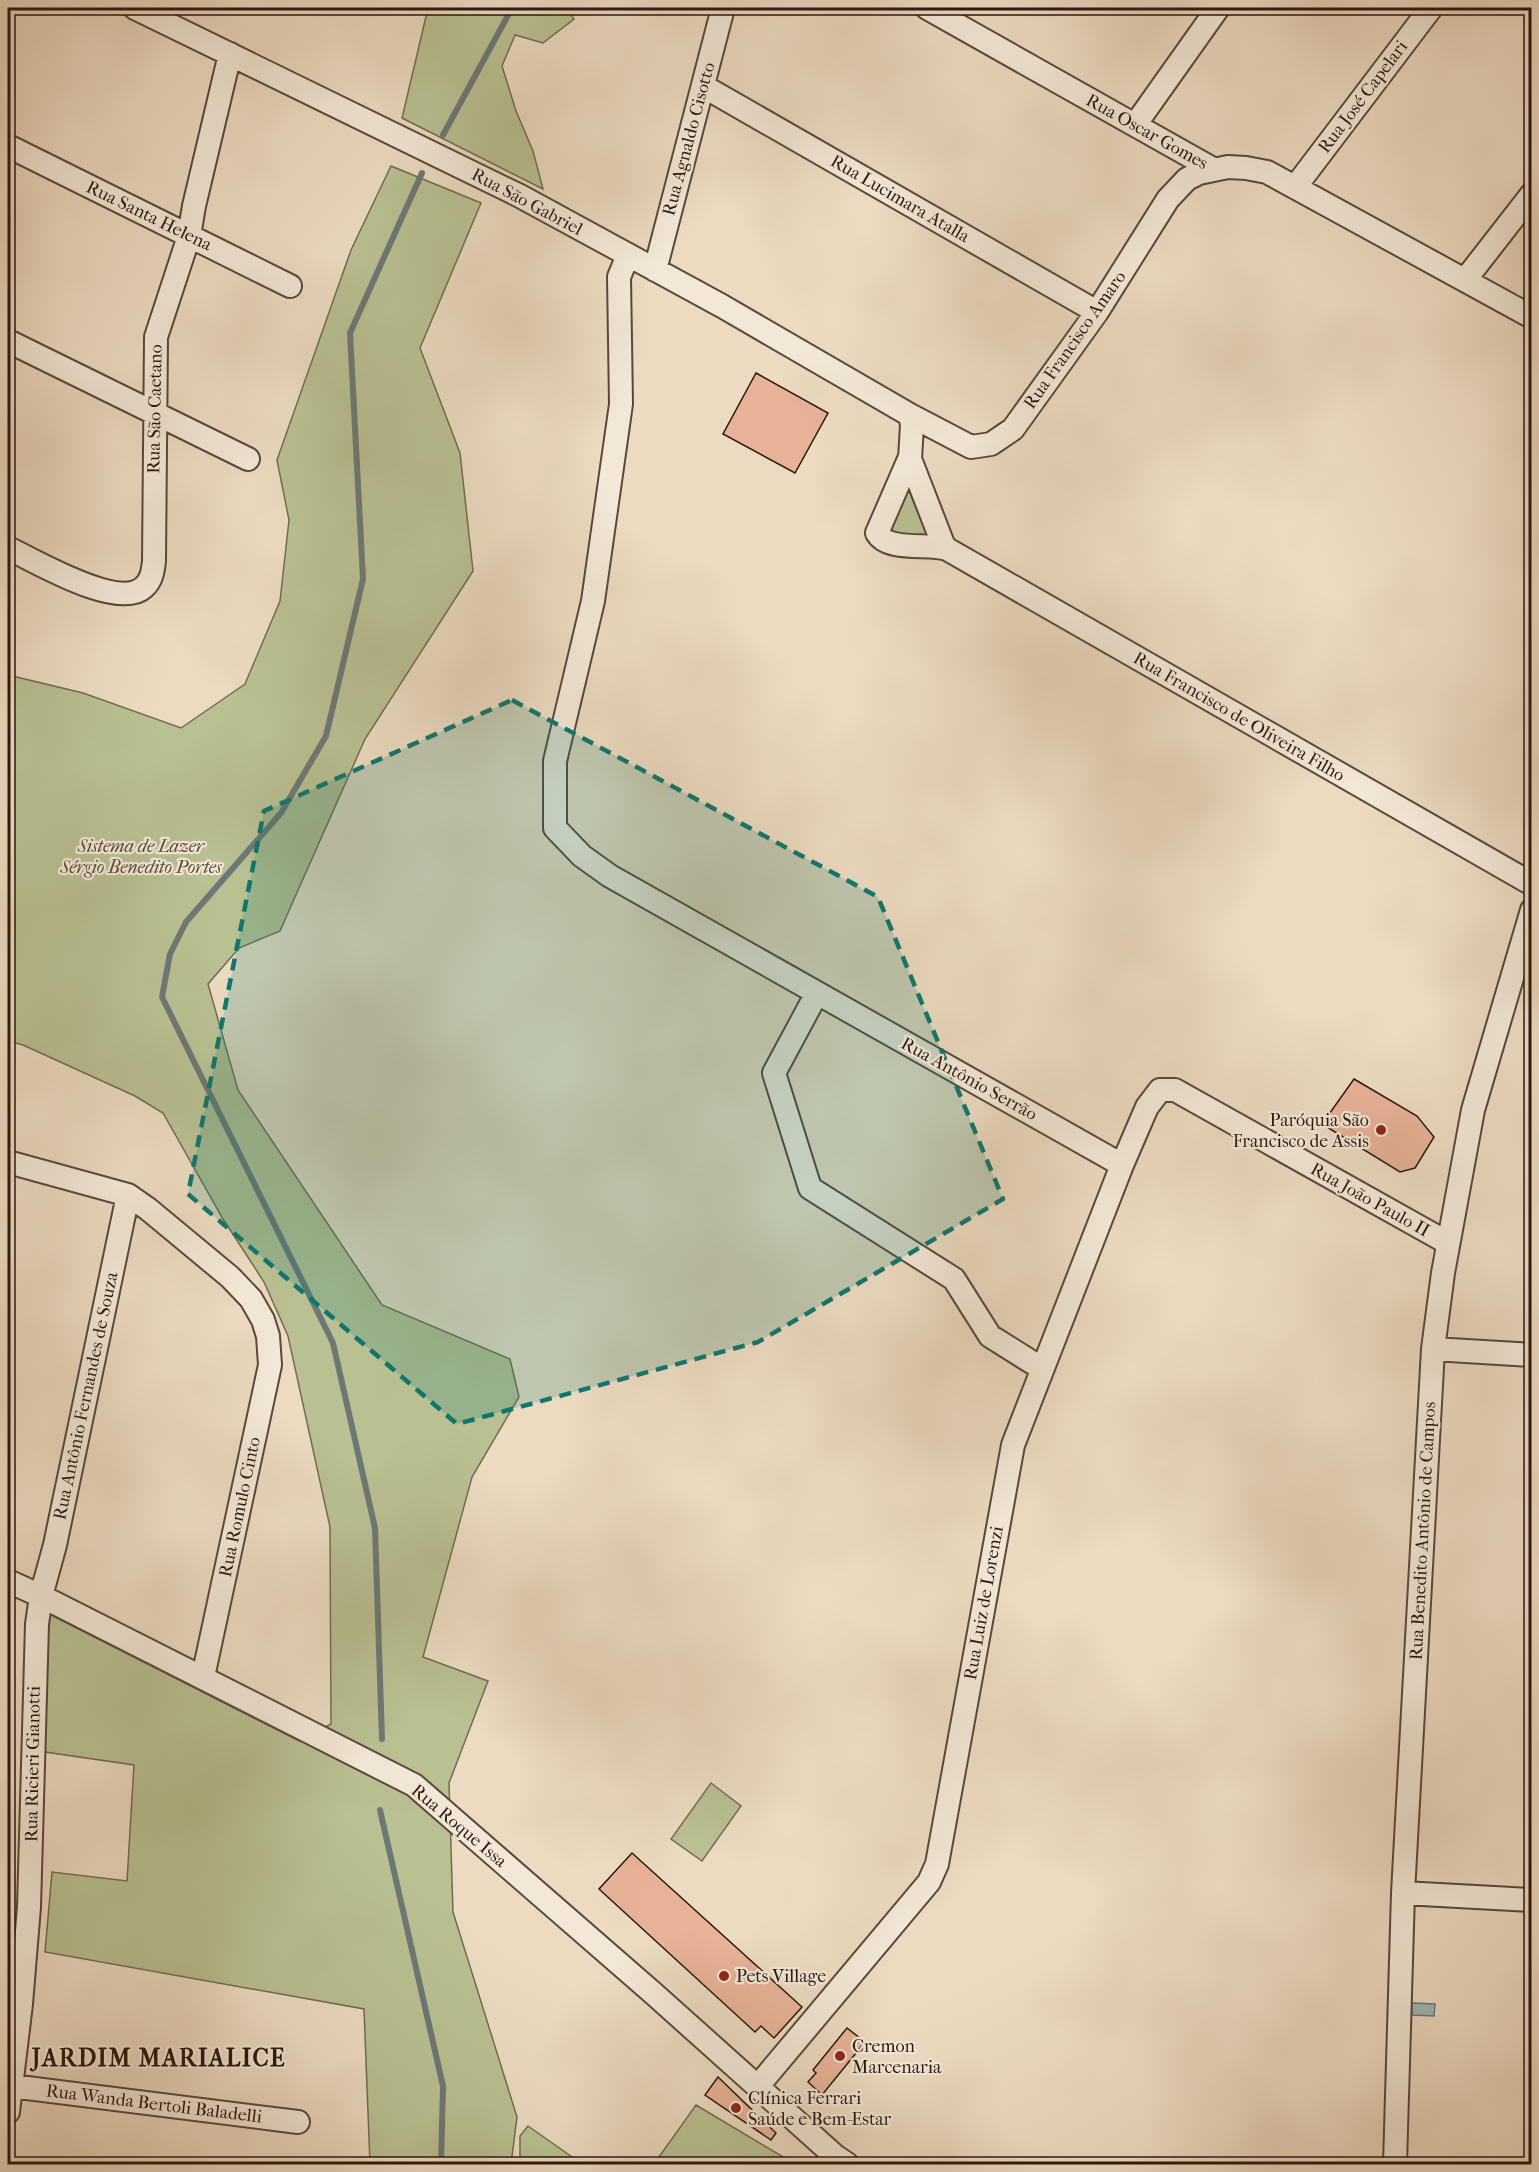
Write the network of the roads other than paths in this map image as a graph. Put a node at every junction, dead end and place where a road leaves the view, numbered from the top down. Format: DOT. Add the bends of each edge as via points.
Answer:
graph roads {
  1 [pos="135,8"];
  2 [pos="723,8"];
  3 [pos="927,8"];
  4 [pos="1218,8"];
  5 [pos="1431,8"];
  6 [pos="230,54"];
  7 [pos="703,86"];
  8 [pos="1135,125"];
  9 [pos="8,146"];
  10 [pos="1213,170"];
  11 [pos="1296,186"];
  12 [pos="1532,194"];
  13 [pos="189,236"];
  14 [pos="628,255"];
  15 [pos="655,270"];
  16 [pos="1465,280"];
  17 [pos="290,286"];
  18 [pos="1097,312"];
  19 [pos="1532,316"];
  20 [pos="8,341"];
  21 [pos="155,413"];
  22 [pos="910,415"];
  23 [pos="910,457"];
  24 [pos="248,459"];
  25 [pos="8,548"];
  26 [pos="947,549"];
  27 [pos="1532,884"];
  28 [pos="1532,910"];
  29 [pos="817,993"];
  30 [pos="1166,1090"];
  31 [pos="8,1162"];
  32 [pos="1122,1165"];
  33 [pos="128,1195"];
  34 [pos="1448,1244"];
  35 [pos="1433,1350"];
  36 [pos="1532,1355"];
  37 [pos="1041,1368"];
  38 [pos="8,1581"];
  39 [pos="41,1596"];
  40 [pos="203,1677"];
  41 [pos="1403,1893"];
  42 [pos="1532,1900"];
  43 [pos="17,1934"];
  44 [pos="11,2086"];
  45 [pos="758,2086"];
  46 [pos="8,2112"];
  47 [pos="298,2122"];
  48 [pos="847,2164"];
  49 [pos="1395,2164"];
  1 -- 6 [label="street, Rua São Gabriel"];
  2 -- 7 [label="street, Rua Agnaldo Cisotto"];
  3 -- 8 [label="street, Rua Oscar Gomes"];
  4 -- 8 [label="street"];
  5 -- 11 [label="street, Rua José Capelari"];
  6 -- 13 [label="street, Rua São Caetano"];
  6 -- 14 [label="street, Rua São Gabriel" via="520,196"];
  7 -- 15 [label="street, Rua Agnaldo Cisotto"];
  7 -- 18 [label="street, Rua Lucimara Atalla"];
  8 -- 10 [label="street, Rua Oscar Gomes"];
  9 -- 13 [label="street, Rua Santa Helena"];
  10 -- 11 [label="street, Rua Oscar Gomes" via="1228,167 1267,172"];
  10 -- 18 [label="street, Rua Francisco Amaro" via="1187,180 1168,199"];
  11 -- 16 [label="street, Rua Oscar Gomes"];
  12 -- 16 [label="street"];
  13 -- 17 [label="street, Rua Santa Helena"];
  13 -- 21 [label="street, Rua São Caetano" via="156,338"];
  14 -- 15 [label="street, Rua São Gabriel"];
  14 -- 29 [label="street, Rua Antônio Serrão" via="619,277 621,404 593,600 555,761 555,828 582,856 610,876"];
  15 -- 22 [label="street, Rua São Gabriel"];
  16 -- 19 [label="street, Rua Oscar Gomes"];
  18 -- 22 [label="street, Rua Francisco Amaro" via="1013,429 991,444 971,447"];
  20 -- 21 [label="street"];
  21 -- 24 [label="street"];
  21 -- 25 [label="street, Rua São Caetano" via="154,561 145,586 120,595 95,588"];
  22 -- 23 [label="street, Rua Francisco de Oliveira Filho"];
  23 -- 26 [label="street, Rua Francisco de Oliveira Filho"];
  23 -- 26 [label="street, Rua Francisco de Oliveira Filho" via="877,533 895,544"];
  26 -- 27 [label="street, Rua Francisco de Oliveira Filho"];
  28 -- 34 [label="street, Rua Benedito Antônio de Campos" via="1473,1110"];
  29 -- 32 [label="street, Rua Antônio Serrão"];
  29 -- 37 [label="street" via="774,1073 810,1188 954,1279 990,1336"];
  30 -- 32 [label="street, Rua Luiz de Lorenzi" via="1160,1090 1147,1107"];
  30 -- 34 [label="street, Rua João Paulo II" via="1175,1090"];
  31 -- 33 [label="street"];
  32 -- 37 [label="street, Rua Luiz de Lorenzi"];
  33 -- 39 [label="street, Rua Antônio Fernandes de Souza"];
  33 -- 40 [label="street, Rua Romulo Cinto" via="243,1289 263,1320 268,1336 270,1365"];
  34 -- 35 [label="street, Rua Benedito Antônio de Campos"];
  35 -- 36 [label="street"];
  35 -- 41 [label="street, Rua Benedito Antônio de Campos"];
  37 -- 45 [label="street, Rua Luiz de Lorenzi" via="1013,1444 937,1864 929,1882"];
  38 -- 39 [label="street, Rua Roque Issa"];
  39 -- 40 [label="street, Rua Roque Issa"];
  39 -- 43 [label="street, Rua Ricieri Gianotti"];
  40 -- 45 [label="street, Rua Roque Issa" via="414,1785"];
  41 -- 42 [label="street"];
  41 -- 49 [label="street, Rua Benedito Antônio de Campos"];
  43 -- 44 [label="street, Rua Ricieri Gianotti" via="21,2004"];
  44 -- 46 [label="street, Rua Ricieri Gianotti"];
  44 -- 47 [label="street, Rua Wanda Bertoli Baladelli"];
  45 -- 48 [label="street, Rua Roque Issa"];
}
